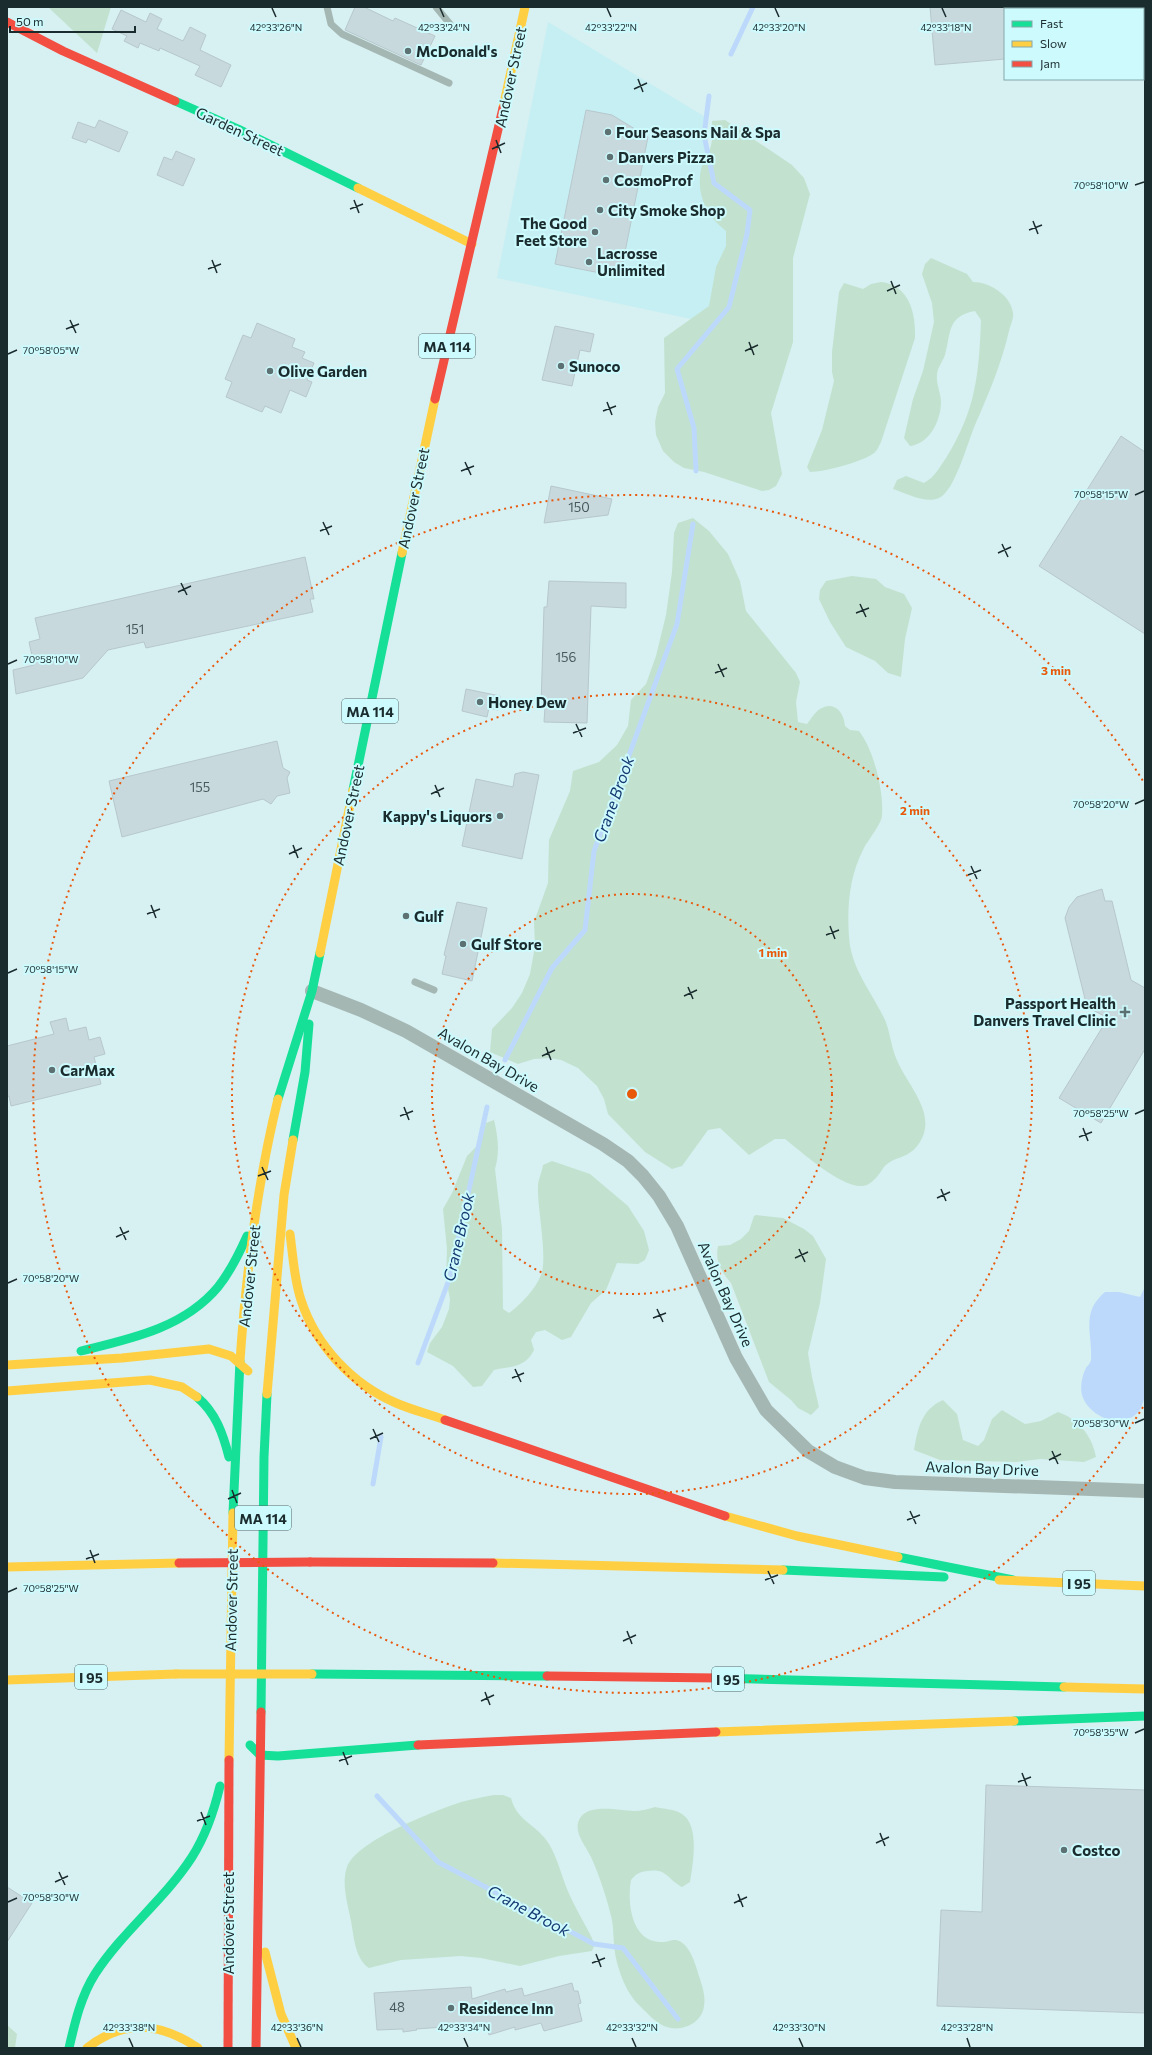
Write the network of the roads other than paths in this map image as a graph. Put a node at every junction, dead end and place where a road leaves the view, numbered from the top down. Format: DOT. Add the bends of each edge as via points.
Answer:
graph roads {
  1 [pos="327,7"];
  2 [pos="436,7"];
  3 [pos="525,7"];
  4 [pos="7,22"];
  5 [pos="450,24"];
  6 [pos="449,83"];
  7 [pos="472,244"];
  8 [pos="415,982"];
  9 [pos="434,990"];
  10 [pos="312,991"];
  11 [pos="284,1195"];
  12 [pos="256,1216"];
  13 [pos="39,1362"];
  14 [pos="240,1362"];
  15 [pos="7,1365"];
  16 [pos="254,1381"];
  17 [pos="7,1391"];
  18 [pos="258,1393"];
  19 [pos="266,1421"];
  20 [pos="233,1475"];
  21 [pos="1145,1491"];
  22 [pos="7,1568"];
  23 [pos="1013,1580"];
  24 [pos="1145,1586"];
  25 [pos="7,1680"];
  26 [pos="229,1687"];
  27 [pos="1145,1689"];
  28 [pos="1145,1716"];
  29 [pos="240,1726"];
  30 [pos="245,1736"];
  31 [pos="228,1742"];
  32 [pos="260,1755"];
  33 [pos="257,1890"];
  34 [pos="69,2048"];
  35 [pos="87,2048"];
  36 [pos="198,2048"];
  37 [pos="228,2048"];
  38 [pos="256,2048"];
  39 [pos="296,2048"];
  1 -- 6 [label="lane" via="331,24 342,34"];
  2 -- 5 [label="lane"];
  3 -- 7 [label="main road, Andover Street / MA 114"];
  4 -- 7 [label="main road, Garden Street" via="63,51 238,129"];
  7 -- 10 [label="main road, Andover Street / MA 114" via="417,478"];
  8 -- 9 [label="lane"];
  10 -- 11 [label="main road, Andover Street / MA 114" via="305,1072"];
  10 -- 12 [label="main road, Andover Street / MA 114" via="292,1048 278,1101"];
  10 -- 21 [label="street, Avalon Bay Drive" via="406,1031 603,1144 628,1161 659,1196 677,1226 736,1358 766,1410 808,1450 828,1463 865,1478 895,1482"];
  11 -- 19 [label="main road, Andover Street / MA 114"];
  11 -- 23 [label="main road" via="301,1301 311,1325 338,1365 375,1392 396,1403 746,1523 797,1536"];
  12 -- 13 [label="main road" via="231,1269 215,1292 190,1314 170,1325"];
  12 -- 14 [label="main road, Andover Street / MA 114"];
  13 -- 14 [label="main road" via="122,1358 209,1349 222,1351"];
  13 -- 15 [label="main road"];
  14 -- 16 [label="main road"];
  14 -- 20 [label="main road, Andover Street / MA 114"];
  17 -- 20 [label="main road" via="150,1380 169,1382 188,1389 204,1403 218,1421 227,1445"];
  18 -- 19 [label="main road"];
  19 -- 32 [label="main road, Andover Street / MA 114"];
  20 -- 26 [label="main road, Andover Street / MA 114"];
  22 -- 23 [label="main road, I 95, bridge" via="310,1562 474,1562 706,1567"];
  23 -- 24 [label="main road, I 95"];
  25 -- 27 [label="main road, I 95, bridge" via="176,1674 312,1674 673,1677"];
  26 -- 29 [label="main road"];
  26 -- 31 [label="main road, Andover Street / MA 114"];
  28 -- 32 [label="main road" via="437,1743 299,1755"];
  30 -- 32 [label="main road" via="250,1746"];
  31 -- 34 [label="main road" via="215,1810 202,1839 175,1878 120,1939 94,1975 85,1991"];
  31 -- 37 [label="main road, Andover Street / MA 114"];
  32 -- 33 [label="main road, Andover Street / MA 114"];
  33 -- 38 [label="main road, Andover Street / MA 114"];
  33 -- 39 [label="main road" via="268,1968 284,2021"];
  35 -- 36 [label="main road" via="121,2028 142,2026 164,2029 182,2036"];
}
